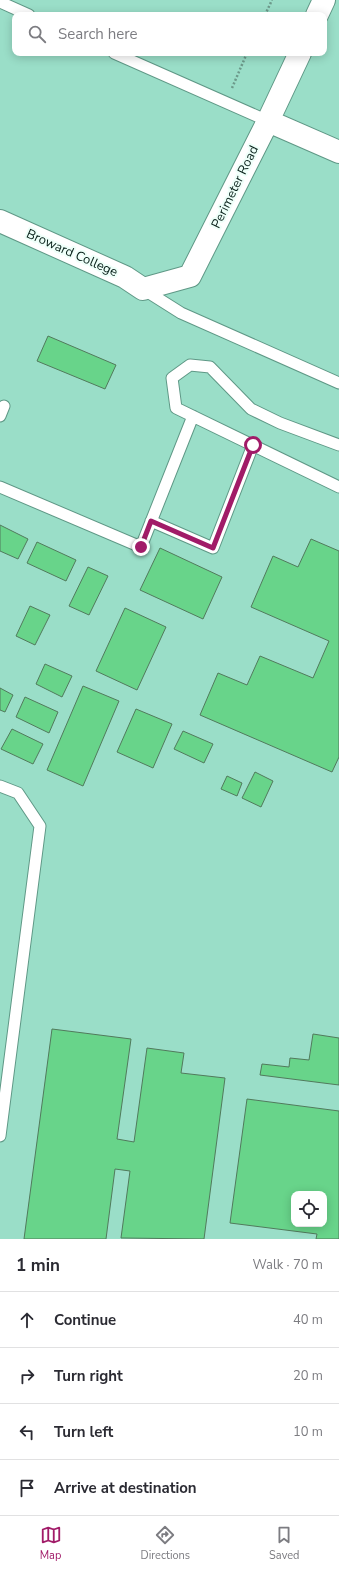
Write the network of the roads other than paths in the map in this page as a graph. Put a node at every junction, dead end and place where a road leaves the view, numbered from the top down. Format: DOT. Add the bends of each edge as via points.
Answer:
graph roads {
  1 [pos="324,0"];
  2 [pos="0,2"];
  3 [pos="23,12"];
  4 [pos="318,12"];
  5 [pos="121,56"];
  6 [pos="299,56"];
  7 [pos="268,122"];
  8 [pos="339,152"];
  9 [pos="0,221"];
  10 [pos="142,289"];
  11 [pos="339,383"];
  12 [pos="193,416"];
  13 [pos="253,445"];
  14 [pos="339,445"];
  15 [pos="0,487"];
  16 [pos="339,487"];
  17 [pos="151,521"];
  18 [pos="0,786"];
  19 [pos="0,1136"];
  1 -- 4 [label="street"];
  2 -- 3 [label="lane"];
  5 -- 7 [label="lane"];
  6 -- 7 [label="street, Perimeter Road"];
  7 -- 8 [label="street"];
  7 -- 10 [label="street, Perimeter Road" via="190,276"];
  9 -- 10 [label="street, Broward College" via="125,277"];
  10 -- 11 [label="lane" via="182,313"];
  12 -- 13 [label="lane"];
  12 -- 14 [label="lane" via="176,408 172,378 190,365 210,366 251,410"];
  12 -- 17 [label="lane"];
  13 -- 16 [label="lane"];
  13 -- 17 [label="lane" via="213,548"];
  15 -- 17 [label="lane" via="141,547"];
  18 -- 19 [label="lane" via="18,793 40,826"];
}
